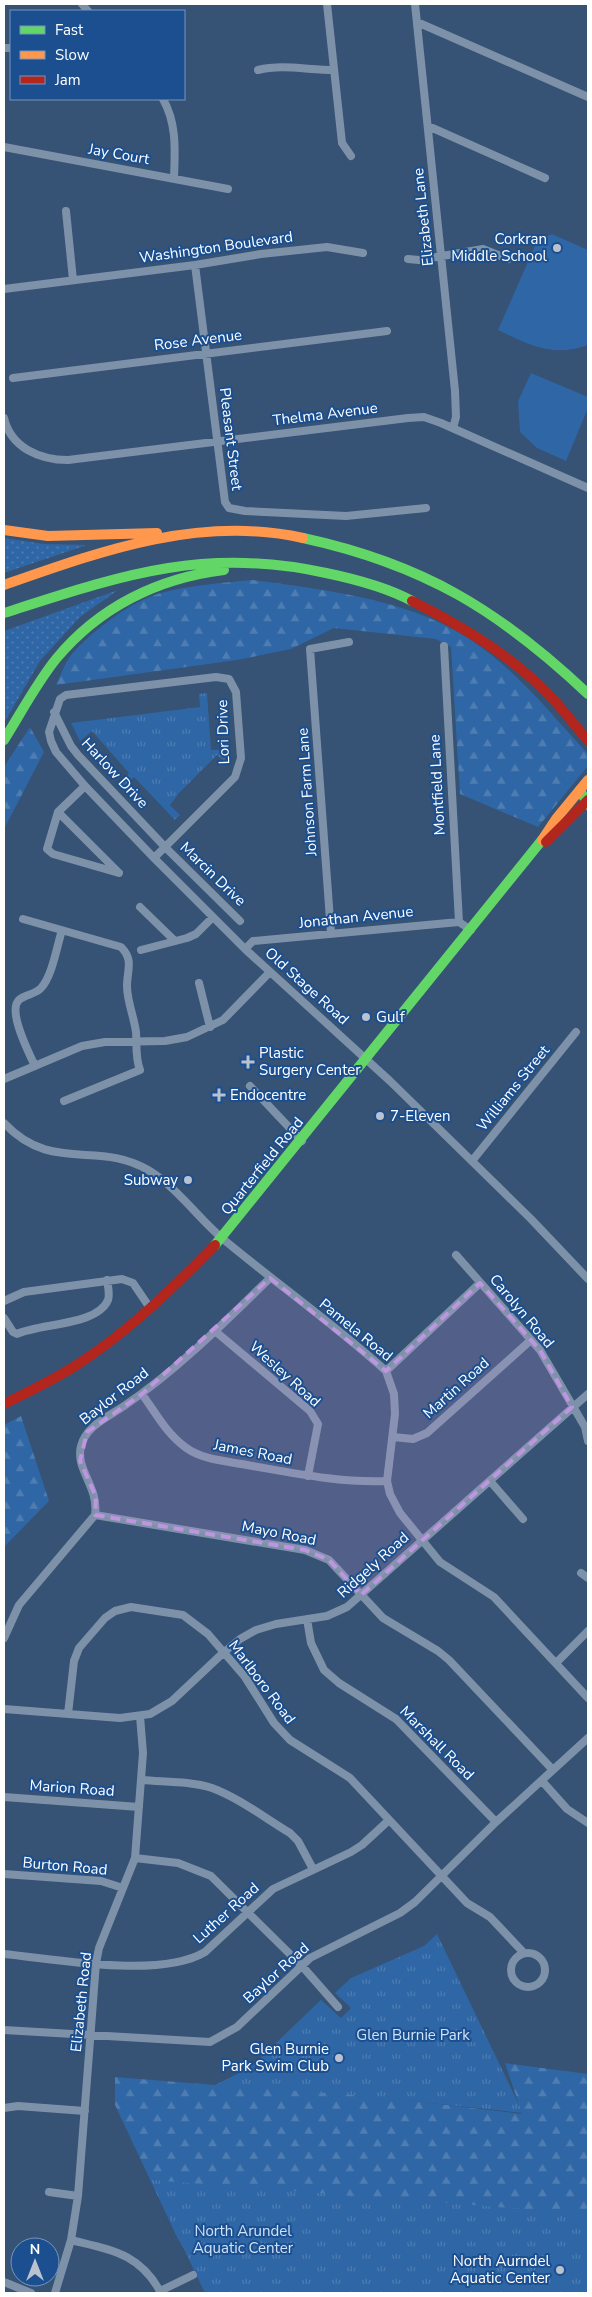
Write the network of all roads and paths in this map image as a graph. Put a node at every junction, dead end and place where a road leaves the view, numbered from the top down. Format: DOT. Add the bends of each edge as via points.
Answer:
graph roads {
  1 [pos="327,4"];
  2 [pos="415,4"];
  3 [pos="417,22"];
  4 [pos="258,70"];
  5 [pos="334,70"];
  6 [pos="587,94"];
  7 [pos="164,100"];
  8 [pos="428,126"];
  9 [pos="4,147"];
  10 [pos="351,156"];
  11 [pos="174,178"];
  12 [pos="546,178"];
  13 [pos="228,189"];
  14 [pos="66,211"];
  15 [pos="363,253"];
  16 [pos="441,256"];
  17 [pos="508,259"];
  18 [pos="408,260"];
  19 [pos="195,265"];
  20 [pos="73,280"];
  21 [pos="4,289"];
  22 [pos="387,331"];
  23 [pos="206,353"];
  24 [pos="13,378"];
  25 [pos="4,418"];
  26 [pos="453,428"];
  27 [pos="218,442"];
  28 [pos="588,488"];
  29 [pos="426,508"];
  30 [pos="4,530"];
  31 [pos="180,533"];
  32 [pos="4,585"];
  33 [pos="403,596"];
  34 [pos="4,613"];
  35 [pos="349,642"];
  36 [pos="444,646"];
  37 [pos="588,694"];
  38 [pos="54,712"];
  39 [pos="51,722"];
  40 [pos="4,740"];
  41 [pos="588,741"];
  42 [pos="588,780"];
  43 [pos="85,786"];
  44 [pos="580,790"];
  45 [pos="588,802"];
  46 [pos="58,812"];
  47 [pos="165,847"];
  48 [pos="535,851"];
  49 [pos="154,858"];
  50 [pos="140,907"];
  51 [pos="213,917"];
  52 [pos="23,919"];
  53 [pos="240,921"];
  54 [pos="459,922"];
  55 [pos="62,930"];
  56 [pos="471,930"];
  57 [pos="332,933"];
  58 [pos="175,941"];
  59 [pos="245,949"];
  60 [pos="141,950"];
  61 [pos="270,972"];
  62 [pos="199,982"];
  63 [pos="210,1028"];
  64 [pos="576,1032"];
  65 [pos="135,1040"];
  66 [pos="366,1059"];
  67 [pos="35,1066"];
  68 [pos="4,1079"];
  69 [pos="250,1086"];
  70 [pos="64,1101"];
  71 [pos="4,1123"];
  72 [pos="302,1141"];
  73 [pos="472,1161"];
  74 [pos="222,1238"];
  75 [pos="456,1255"];
  76 [pos="270,1278"];
  77 [pos="588,1279"];
  78 [pos="107,1280"];
  79 [pos="480,1283"];
  80 [pos="4,1301"];
  81 [pos="150,1308"];
  82 [pos="4,1318"];
  83 [pos="215,1331"];
  84 [pos="531,1340"];
  85 [pos="386,1371"];
  86 [pos="142,1394"];
  87 [pos="588,1394"];
  88 [pos="4,1404"];
  89 [pos="572,1407"];
  90 [pos="393,1437"];
  91 [pos="588,1440"];
  92 [pos="308,1476"];
  93 [pos="387,1481"];
  94 [pos="490,1481"];
  95 [pos="95,1514"];
  96 [pos="523,1519"];
  97 [pos="422,1540"];
  98 [pos="361,1595"];
  99 [pos="307,1619"];
  100 [pos="588,1631"];
  101 [pos="4,1638"];
  102 [pos="223,1653"];
  103 [pos="556,1662"];
  104 [pos="588,1698"];
  105 [pos="4,1709"];
  106 [pos="68,1714"];
  107 [pos="140,1716"];
  108 [pos="588,1738"];
  109 [pos="553,1770"];
  110 [pos="142,1780"];
  111 [pos="542,1781"];
  112 [pos="4,1797"];
  113 [pos="139,1807"];
  114 [pos="388,1821"];
  115 [pos="496,1822"];
  116 [pos="588,1823"];
  117 [pos="134,1858"];
  118 [pos="313,1869"];
  119 [pos="4,1874"];
  120 [pos="443,1876"];
  121 [pos="123,1888"];
  122 [pos="248,1912"];
  123 [pos="524,1953"];
  124 [pos="4,1954"];
  125 [pos="96,1963"];
  126 [pos="302,1966"];
  127 [pos="338,2007"];
  128 [pos="4,2030"];
  129 [pos="91,2036"];
  130 [pos="4,2108"];
  131 [pos="85,2110"];
  132 [pos="49,2192"];
  133 [pos="78,2196"];
  134 [pos="71,2240"];
  135 [pos="193,2275"];
  136 [pos="4,2282"];
  137 [pos="160,2292"];
  138 [pos="31,2293"];
  139 [pos="55,2293"];
  1 -- 5 [label="street"];
  2 -- 3 [label="street, Elizabeth Lane"];
  3 -- 6 [label="street"];
  3 -- 8 [label="street, Elizabeth Lane"];
  4 -- 5 [label="street" via="275,66"];
  5 -- 10 [label="street" via="342,143"];
  7 -- 11 [label="street" via="170,110 176,136"];
  8 -- 12 [label="street"];
  8 -- 16 [label="street, Elizabeth Lane"];
  9 -- 11 [label="street, Jay Court"];
  11 -- 13 [label="street, Jay Court"];
  14 -- 20 [label="street"];
  15 -- 19 [label="street, Washington Boulevard" via="326,247"];
  16 -- 17 [label="street" via="483,249"];
  16 -- 18 [label="street"];
  16 -- 26 [label="street, Elizabeth Lane" via="456,401"];
  19 -- 20 [label="street, Washington Boulevard"];
  19 -- 23 [label="street, Pleasant Street"];
  20 -- 21 [label="street, Washington Boulevard"];
  22 -- 23 [label="street, Rose Avenue"];
  23 -- 24 [label="street, Rose Avenue"];
  23 -- 27 [label="street, Pleasant Street"];
  25 -- 27 [label="street, Thelma Avenue" via="11,436 24,448 36,456 53,460 88,459"];
  26 -- 27 [label="street, Thelma Avenue" via="428,418 414,417"];
  26 -- 28 [label="street, Thelma Avenue"];
  27 -- 29 [label="street, Pleasant Street" via="225,502 229,508 346,516"];
  30 -- 31 [label="main road" via="48,536"];
  31 -- 32 [label="main road" via="81,558"];
  31 -- 37 [label="main road" via="273,534 308,538 374,555 422,575 487,611 548,654"];
  33 -- 34 [label="main road" via="365,582 302,568 210,562 120,576"];
  33 -- 40 [label="main road" via="302,574 240,570 193,574 147,589 105,613 72,641 55,661"];
  33 -- 41 [label="main road" via="459,625 499,651 552,698"];
  35 -- 57 [label="street, Johnson Farm Lane" via="310,649"];
  36 -- 54 [label="street, Montfield Lane"];
  38 -- 39 [label="street, Lori Drive"];
  38 -- 47 [label="street, Harlow Drive" via="78,755"];
  38 -- 47 [label="street, Lori Drive" via="60,699 66,696 216,677 232,682 236,692 239,769 235,777"];
  39 -- 43 [label="street, Old Stage Road" via="49,732 56,752"];
  42 -- 44 [label="main road, Quarterfield Road"];
  43 -- 46 [label="street"];
  43 -- 49 [label="street, Old Stage Road"];
  44 -- 45 [label="main road"];
  44 -- 48 [label="main road, Quarterfield Road"];
  45 -- 48 [label="main road, Quarterfield Road"];
  46 -- 46 [label="street" via="47,850 120,873"];
  47 -- 49 [label="street, Lori Drive"];
  47 -- 53 [label="street, Marcin Drive"];
  48 -- 56 [label="main road, Quarterfield Road"];
  49 -- 51 [label="street, Old Stage Road"];
  50 -- 58 [label="street"];
  51 -- 58 [label="street" via="196,934"];
  51 -- 59 [label="street, Old Stage Road"];
  52 -- 55 [label="street"];
  54 -- 56 [label="street"];
  54 -- 57 [label="street, Jonathan Avenue"];
  55 -- 65 [label="street" via="121,947 126,952 131,966 127,986"];
  55 -- 67 [label="street" via="41,989 15,1005 15,1015"];
  56 -- 66 [label="main road, Quarterfield Road"];
  57 -- 59 [label="street, Jonathan Avenue" via="253,941"];
  58 -- 60 [label="street"];
  59 -- 61 [label="street, Old Stage Road"];
  61 -- 63 [label="street" via="223,1020"];
  61 -- 66 [label="street, Old Stage Road"];
  62 -- 63 [label="street"];
  63 -- 65 [label="street" via="188,1037"];
  64 -- 73 [label="street, Williams Street"];
  65 -- 67 [label="street" via="82,1046"];
  65 -- 70 [label="street" via="140,1070"];
  66 -- 72 [label="main road, Quarterfield Road"];
  66 -- 73 [label="street, Old Stage Road"];
  67 -- 68 [label="street"];
  69 -- 72 [label="street"];
  71 -- 74 [label="street, Pamela Road" via="25,1141 47,1152 100,1156 137,1164 161,1180"];
  72 -- 74 [label="main road, Quarterfield Road"];
  73 -- 77 [label="street, Old Stage Road"];
  74 -- 76 [label="street, Pamela Road"];
  74 -- 81 [label="main road, Quarterfield Road"];
  75 -- 79 [label="street, Carolyn Road"];
  76 -- 83 [label="street, Baylor Road"];
  76 -- 85 [label="street, Pamela Road"];
  78 -- 80 [label="street" via="24,1292"];
  78 -- 81 [label="street" via="122,1279 133,1283"];
  78 -- 82 [label="street" via="109,1296 106,1302 81,1320 17,1334 12,1332"];
  79 -- 84 [label="street, Carolyn Road"];
  79 -- 85 [label="street"];
  81 -- 88 [label="main road, Quarterfield Road" via="53,1379"];
  83 -- 86 [label="street, Baylor Road"];
  83 -- 92 [label="street, Wesley Road" via="310,1411 318,1424"];
  84 -- 89 [label="street, Carolyn Road"];
  84 -- 90 [label="street, Martin Road" via="426,1433 413,1439"];
  85 -- 90 [label="street, Pamela Road" via="394,1394"];
  86 -- 92 [label="street, James Road" via="170,1434 186,1448 203,1456"];
  86 -- 95 [label="street, Baylor Road" via="93,1427 83,1438 80,1461 96,1497"];
  87 -- 89 [label="street, Ridgely Road"];
  89 -- 91 [label="street, Carolyn Road" via="585,1427"];
  89 -- 94 [label="street, Ridgely Road"];
  90 -- 93 [label="street, Pamela Road"];
  92 -- 93 [label="street, James Road" via="359,1482"];
  93 -- 97 [label="street, Pamela Road" via="400,1512"];
  94 -- 96 [label="street"];
  94 -- 97 [label="street, Ridgely Road"];
  95 -- 98 [label="street, Mayo Road" via="305,1550 329,1560"];
  95 -- 101 [label="street" via="19,1605"];
  97 -- 98 [label="street, Ridgely Road"];
  97 -- 103 [label="street, Pamela Road" via="440,1562 494,1597"];
  98 -- 99 [label="street, Ridgely Road" via="338,1613"];
  98 -- 109 [label="street, Mayo Road" via="383,1618 449,1660"];
  99 -- 102 [label="street, Ridgely Road" via="256,1630"];
  99 -- 115 [label="street, Marshall Road" via="311,1643 324,1670 338,1683 396,1719"];
  100 -- 103 [label="street"];
  102 -- 106 [label="street, Marlboro Road" via="208,1634 183,1615 147,1608 122,1608 105,1618 79,1648 74,1661"];
  102 -- 107 [label="street, Ridgely Road" via="172,1701"];
  102 -- 114 [label="street, Marlboro Road" via="245,1677 274,1723 290,1740 350,1778"];
  103 -- 104 [label="street, Pamela Road"];
  105 -- 106 [label="street, Ridgely Road"];
  106 -- 107 [label="street, Ridgely Road" via="120,1718"];
  107 -- 110 [label="street, Elizabeth Road"];
  108 -- 109 [label="street, Baylor Road"];
  109 -- 111 [label="street, Baylor Road"];
  110 -- 113 [label="street, Elizabeth Road"];
  110 -- 118 [label="street" via="194,1784 228,1796 290,1833 303,1847"];
  111 -- 115 [label="street, Baylor Road"];
  111 -- 116 [label="street" via="567,1809"];
  112 -- 113 [label="street, Marion Road"];
  113 -- 117 [label="street, Elizabeth Road"];
  114 -- 118 [label="street, Luther Road" via="362,1845"];
  114 -- 120 [label="street, Marlboro Road"];
  115 -- 120 [label="street, Baylor Road"];
  117 -- 121 [label="street, Elizabeth Road"];
  117 -- 122 [label="street" via="178,1863 200,1870 211,1876"];
  118 -- 122 [label="street, Luther Road" via="283,1883"];
  119 -- 121 [label="street, Burton Road" via="101,1881"];
  120 -- 123 [label="street, Marlboro Road" via="467,1902 490,1917"];
  120 -- 126 [label="street, Baylor Road" via="400,1913 319,1951"];
  121 -- 125 [label="street, Elizabeth Road"];
  122 -- 125 [label="street, Luther Road" via="205,1952 183,1962"];
  122 -- 126 [label="street"];
  123 -- 123 [label="street, Marlboro Road" via="537,1955 545,1965 543,1978 534,1986 517,1984 510,1972 513,1960"];
  124 -- 125 [label="street, Luther Road"];
  125 -- 129 [label="street, Elizabeth Road"];
  126 -- 127 [label="street"];
  126 -- 129 [label="street, Baylor Road" via="237,2027 210,2042"];
  128 -- 129 [label="street, Baylor Road"];
  129 -- 131 [label="street, Elizabeth Road"];
  130 -- 131 [label="street"];
  131 -- 133 [label="street, Elizabeth Road"];
  132 -- 133 [label="street"];
  133 -- 134 [label="street, Elizabeth Road"];
  134 -- 137 [label="street" via="126,2255 142,2268"];
  134 -- 139 [label="street, Elizabeth Road"];
  135 -- 137 [label="street"];
  136 -- 138 [label="street"];
}
